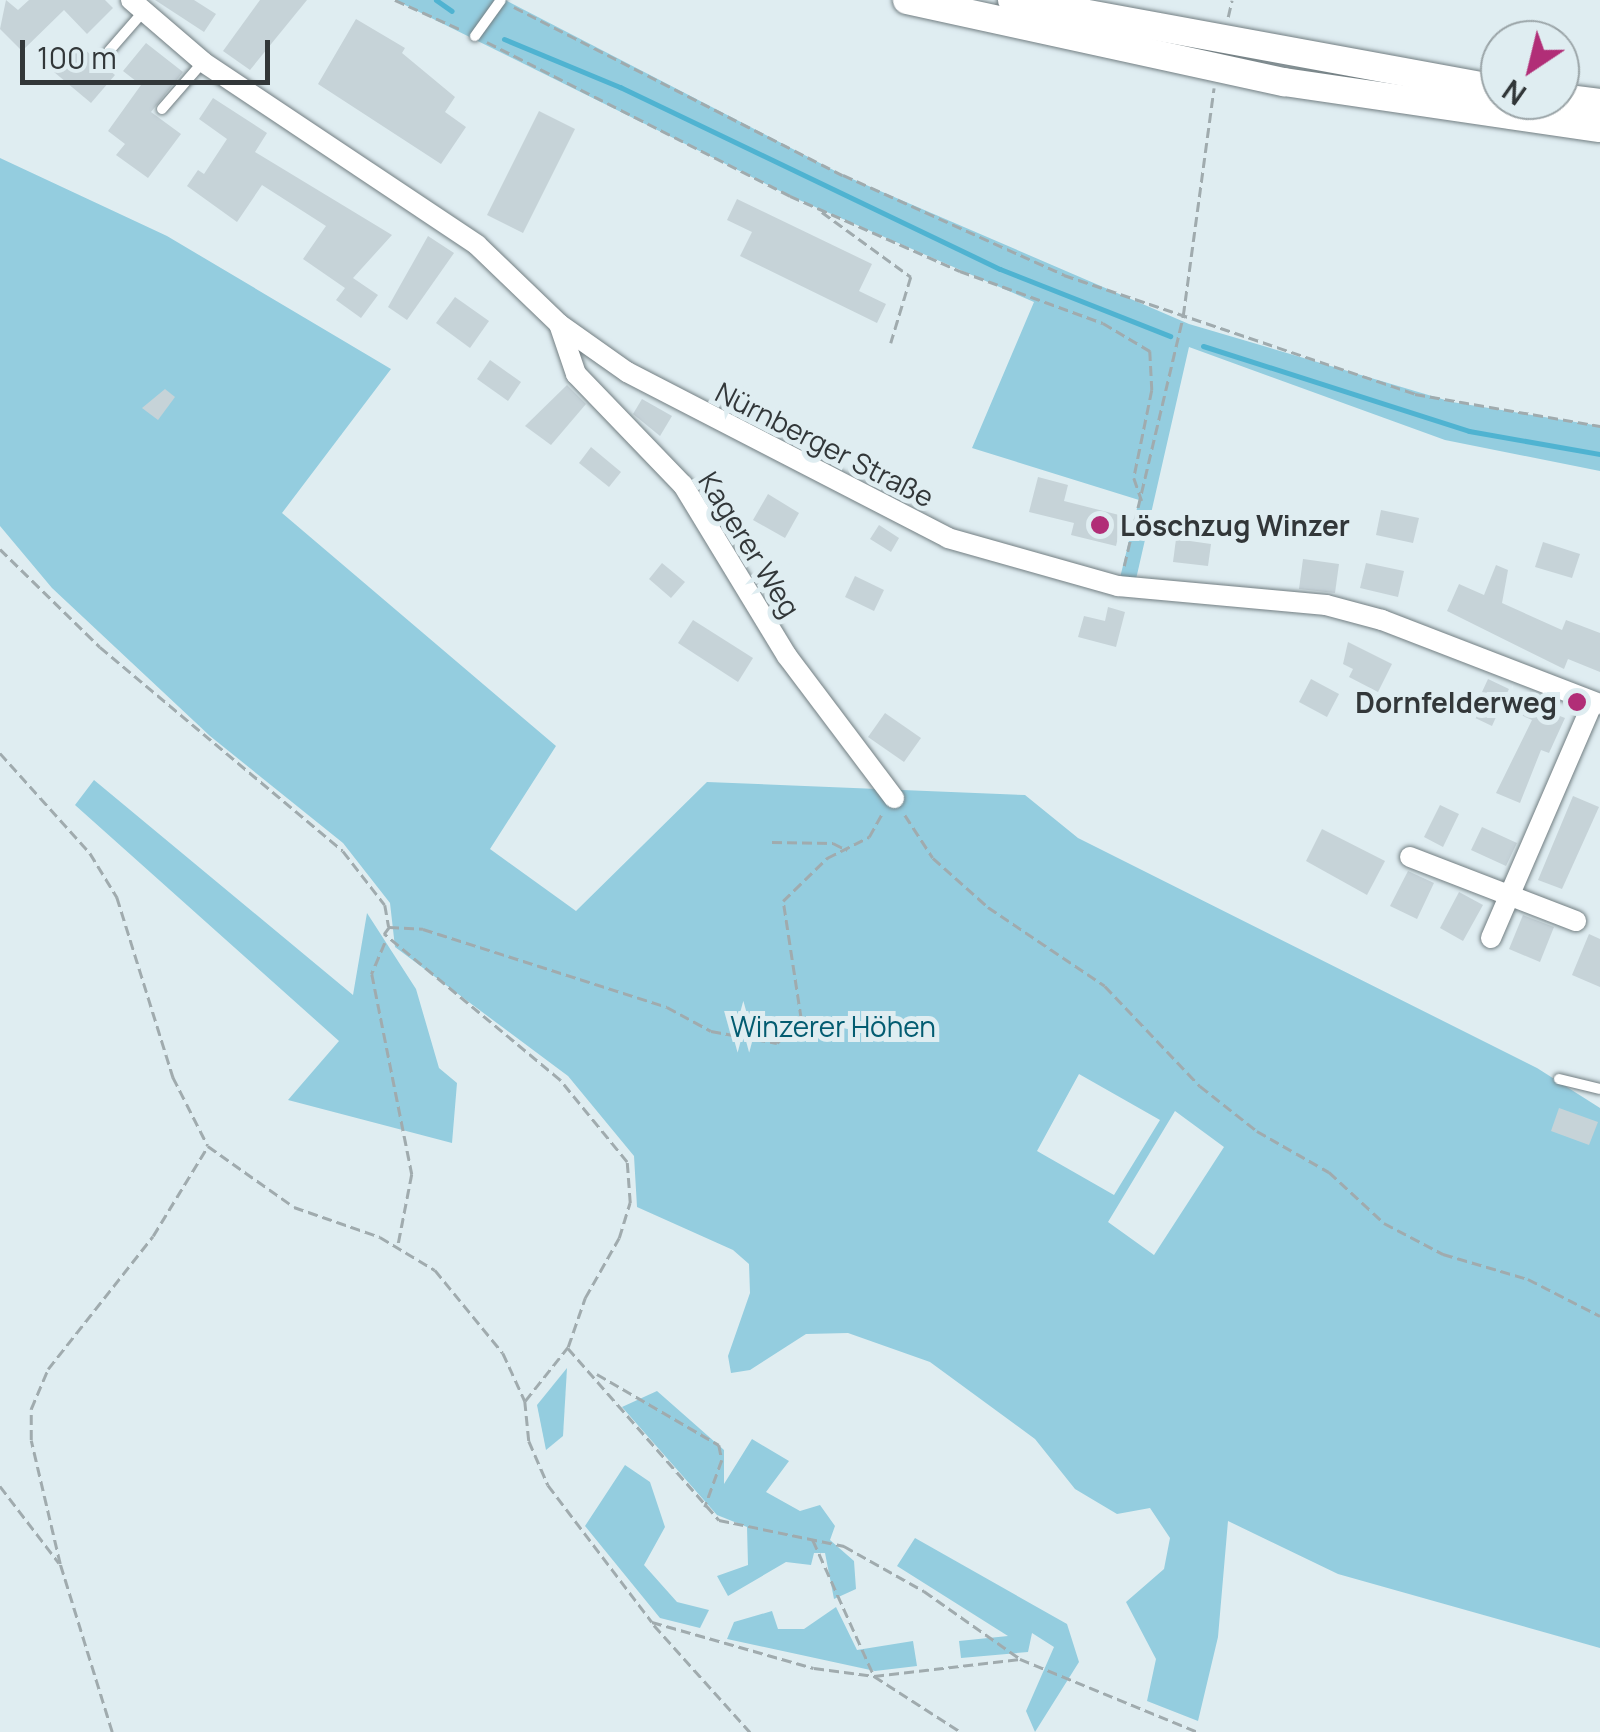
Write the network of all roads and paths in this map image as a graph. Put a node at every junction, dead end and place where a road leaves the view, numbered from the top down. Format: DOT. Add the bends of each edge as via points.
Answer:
graph roads {
  1 [pos="395,0"];
  2 [pos="503,0"];
  3 [pos="907,0"];
  4 [pos="1012,0"];
  5 [pos="1232,0"];
  6 [pos="137,6"];
  7 [pos="1226,29"];
  8 [pos="475,36"];
  9 [pos="109,51"];
  10 [pos="203,62"];
  11 [pos="1480,86"];
  12 [pos="1214,87"];
  13 [pos="162,108"];
  14 [pos="1600,128"];
  15 [pos="817,208"];
  16 [pos="1183,316"];
  17 [pos="559,324"];
  18 [pos="892,343"];
  19 [pos="1600,426"];
  20 [pos="1142,501"];
  21 [pos="0,549"];
  22 [pos="1118,586"];
  23 [pos="1597,703"];
  24 [pos="0,754"];
  25 [pos="894,798"];
  26 [pos="772,842"];
  27 [pos="849,851"];
  28 [pos="1410,857"];
  29 [pos="1510,892"];
  30 [pos="1576,921"];
  31 [pos="389,928"];
  32 [pos="1491,938"];
  33 [pos="386,941"];
  34 [pos="1559,1078"];
  35 [pos="1600,1089"];
  36 [pos="208,1146"];
  37 [pos="398,1246"];
  38 [pos="1600,1316"];
  39 [pos="568,1347"];
  40 [pos="595,1373"];
  41 [pos="525,1402"];
  42 [pos="0,1486"];
  43 [pos="704,1508"];
  44 [pos="812,1538"];
  45 [pos="60,1564"];
  46 [pos="652,1622"];
  47 [pos="1020,1659"];
  48 [pos="874,1676"];
  49 [pos="112,1732"];
  50 [pos="750,1732"];
  51 [pos="961,1732"];
  52 [pos="1198,1732"];
  1 -- 8 [label="path"];
  2 -- 8 [label="lane"];
  2 -- 16 [label="path" via="843,175 1064,274"];
  3 -- 14 [label="main road" via="1284,82"];
  4 -- 11 [label="main road"];
  5 -- 7 [label="path"];
  6 -- 9 [label="lane"];
  6 -- 10 [label="street, Nürnberger Straße"];
  8 -- 15 [label="path"];
  10 -- 13 [label="lane"];
  10 -- 17 [label="street, Nürnberger Straße" via="477,245"];
  12 -- 16 [label="path"];
  15 -- 18 [label="path" via="911,277"];
  15 -- 20 [label="path" via="960,271 1103,323 1150,351 1152,390 1134,478"];
  16 -- 19 [label="path" via="1414,394"];
  16 -- 20 [label="path"];
  17 -- 22 [label="street, Nürnberger Straße" via="627,372 948,538"];
  17 -- 25 [label="street, Kagerer Weg" via="576,374 683,485 787,656"];
  20 -- 22 [label="path"];
  21 -- 31 [label="path" via="100,647 343,851 385,905"];
  22 -- 23 [label="street, Nürnberger Straße" via="1326,605"];
  23 -- 29 [label="street"];
  24 -- 36 [label="path" via="90,852 118,897 173,1077"];
  25 -- 27 [label="path" via="870,838"];
  25 -- 38 [label="path" via="933,858 988,907 1105,986 1190,1076 1257,1131 1329,1172 1384,1223"];
  26 -- 27 [label="path" via="833,843"];
  27 -- 31 [label="path" via="827,858 783,901 801,1019 777,1043 711,1031 667,1006 423,929"];
  28 -- 29 [label="street"];
  29 -- 30 [label="street"];
  29 -- 32 [label="street"];
  31 -- 33 [label="path"];
  33 -- 37 [label="path" via="372,974 412,1174"];
  33 -- 39 [label="path" via="560,1080 627,1162 630,1203 619,1238 585,1298"];
  34 -- 35 [label="lane"];
  36 -- 37 [label="path" via="294,1207"];
  36 -- 45 [label="path" via="154,1236 48,1369 31,1408 31,1440"];
  37 -- 41 [label="path" via="435,1270 503,1353"];
  39 -- 40 [label="path"];
  39 -- 41 [label="path"];
  40 -- 43 [label="path" via="636,1432"];
  40 -- 43 [label="path" via="719,1445 722,1460"];
  41 -- 46 [label="path" via="529,1441 548,1485"];
  42 -- 45 [label="path"];
  43 -- 44 [label="path" via="749,1531"];
  44 -- 47 [label="path" via="844,1546 924,1591"];
  44 -- 48 [label="path"];
  45 -- 49 [label="path"];
  46 -- 48 [label="path" via="814,1668"];
  46 -- 50 [label="path"];
  47 -- 48 [label="path"];
  47 -- 52 [label="path"];
  48 -- 51 [label="path"];
}
